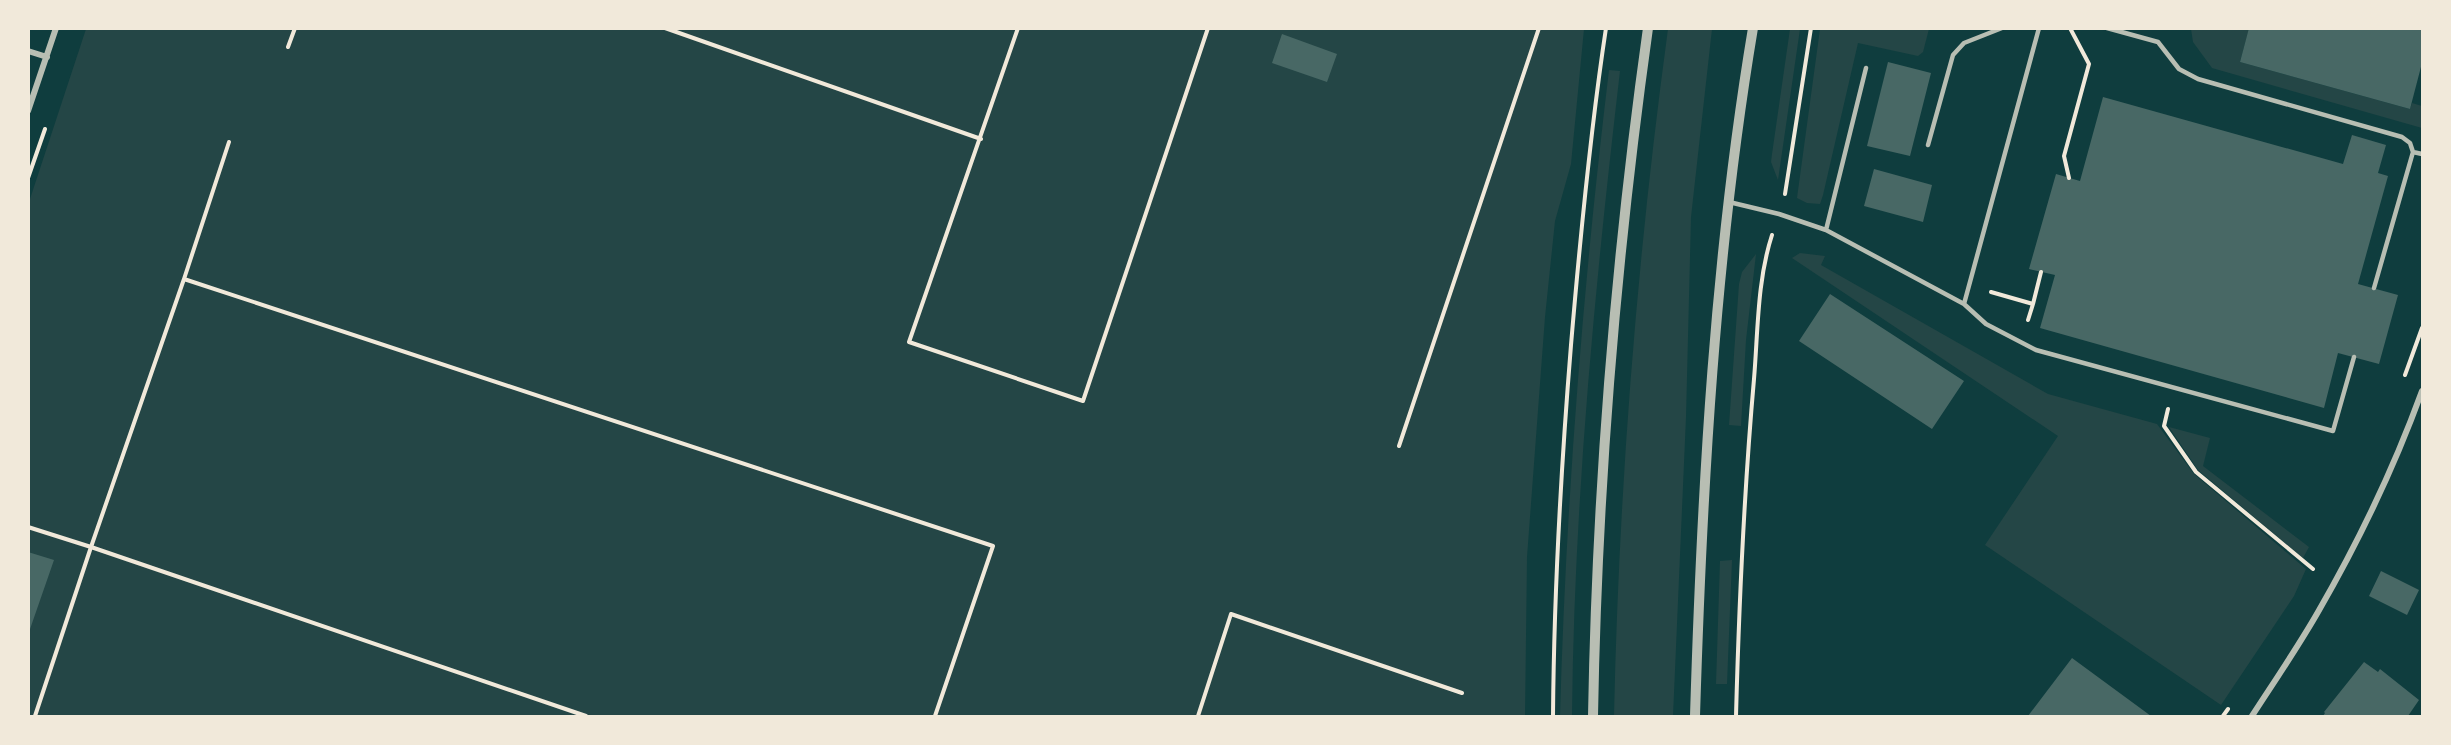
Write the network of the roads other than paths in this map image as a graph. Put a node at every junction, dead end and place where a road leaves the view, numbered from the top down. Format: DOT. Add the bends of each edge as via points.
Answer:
graph roads {
  1 [pos="56,28"];
  2 [pos="1648,28"];
  3 [pos="1752,28"];
  4 [pos="2002,28"];
  5 [pos="2039,28"];
  6 [pos="2107,28"];
  7 [pos="28,51"];
  8 [pos="46,57"];
  9 [pos="1866,68"];
  10 [pos="28,111"];
  11 [pos="1928,145"];
  12 [pos="2413,152"];
  13 [pos="2422,154"];
  14 [pos="1729,202"];
  15 [pos="1826,230"];
  16 [pos="2374,288"];
  17 [pos="1964,304"];
  18 [pos="2354,357"];
  19 [pos="2422,391"];
  20 [pos="1593,717"];
  21 [pos="1695,717"];
  22 [pos="2252,717"];
  1 -- 8 [label="street"];
  2 -- 20 [label="street" via="1610,377 1598,548"];
  3 -- 14 [label="street"];
  4 -- 11 [label="lane" via="1964,43 1953,55"];
  5 -- 17 [label="lane"];
  6 -- 12 [label="lane" via="2158,42 2185,74 2402,137"];
  7 -- 8 [label="street"];
  8 -- 10 [label="street"];
  9 -- 15 [label="lane"];
  12 -- 13 [label="lane"];
  12 -- 16 [label="lane"];
  14 -- 15 [label="lane"];
  14 -- 21 [label="street" via="1706,468"];
  15 -- 17 [label="lane"];
  17 -- 18 [label="lane" via="1986,324 2036,350 2333,431"];
  19 -- 22 [label="street" via="2369,519 2318,612"];
}
